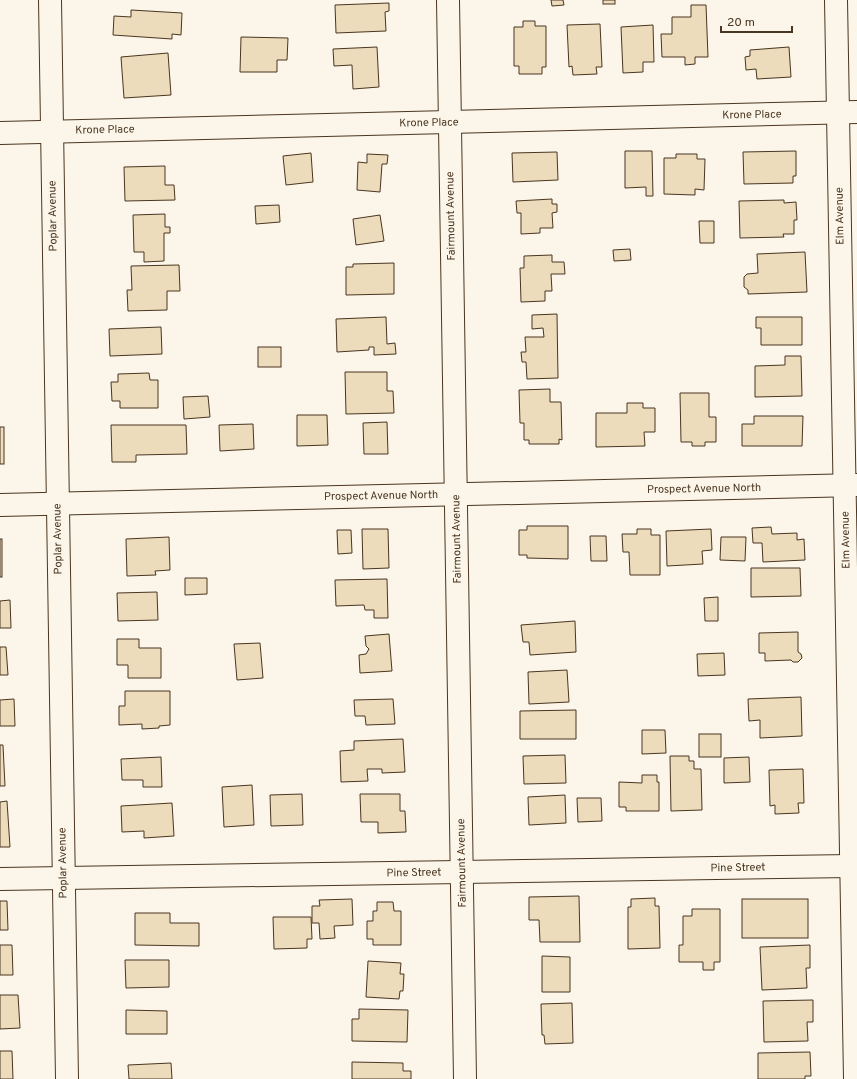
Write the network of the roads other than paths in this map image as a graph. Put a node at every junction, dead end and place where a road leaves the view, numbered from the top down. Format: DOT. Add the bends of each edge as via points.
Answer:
graph roads {
  1 [pos="50,0"];
  2 [pos="448,0"];
  3 [pos="836,0"];
  4 [pos="848,112"];
  5 [pos="450,122"];
  6 [pos="52,132"];
  7 [pos="0,133"];
  8 [pos="851,485"];
  9 [pos="456,494"];
  10 [pos="58,503"];
  11 [pos="0,505"];
  12 [pos="853,747"];
  13 [pos="852,866"];
  14 [pos="462,873"];
  15 [pos="64,878"];
  16 [pos="0,880"];
  17 [pos="67,1079"];
  18 [pos="465,1079"];
  19 [pos="855,1079"];
  1 -- 6 [label="street, Poplar Avenue"];
  2 -- 5 [label="street, Fairmount Avenue"];
  3 -- 4 [label="street, Elm Avenue"];
  4 -- 5 [label="street, Krone Place"];
  4 -- 8 [label="street, Elm Avenue"];
  5 -- 6 [label="street, Krone Place"];
  5 -- 9 [label="street, Fairmount Avenue"];
  6 -- 7 [label="street, Krone Place"];
  6 -- 10 [label="street, Poplar Avenue"];
  8 -- 9 [label="street, Prospect Avenue North"];
  8 -- 12 [label="street, Elm Avenue"];
  9 -- 10 [label="street, Prospect Avenue North"];
  9 -- 14 [label="street, Fairmount Avenue"];
  10 -- 11 [label="street, Prospect Avenue North"];
  10 -- 15 [label="street, Poplar Avenue"];
  12 -- 13 [label="street, Elm Avenue"];
  13 -- 14 [label="street, Pine Street"];
  13 -- 19 [label="street, Elm Avenue"];
  14 -- 15 [label="street, Pine Street"];
  14 -- 18 [label="street, Fairmount Avenue"];
  15 -- 16 [label="street, Pine Street"];
  15 -- 17 [label="street, Poplar Avenue"];
}
